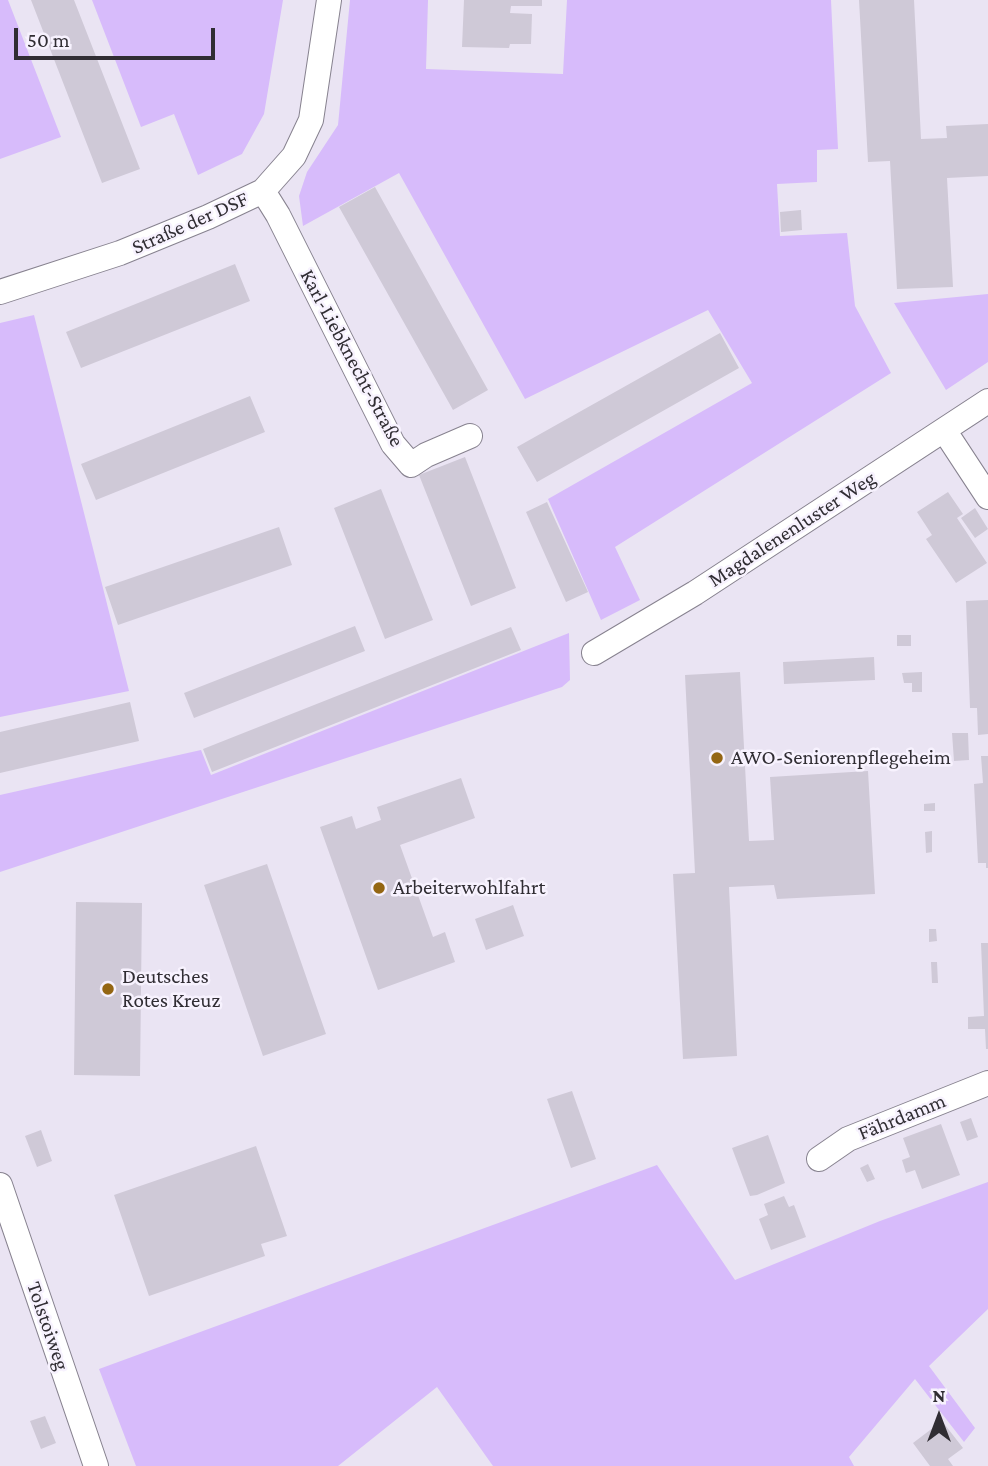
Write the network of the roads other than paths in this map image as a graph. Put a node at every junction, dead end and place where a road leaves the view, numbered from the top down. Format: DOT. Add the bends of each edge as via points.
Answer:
graph roads {
  1 [pos="329,0"];
  2 [pos="263,191"];
  3 [pos="0,292"];
  4 [pos="988,401"];
  5 [pos="944,430"];
  6 [pos="470,436"];
  7 [pos="988,497"];
  8 [pos="594,653"];
  9 [pos="988,1083"];
  10 [pos="819,1159"];
  11 [pos="0,1185"];
  12 [pos="96,1466"];
  1 -- 2 [label="street, Straße der DSF" via="311,120 294,156"];
  2 -- 3 [label="street, Straße der DSF" via="120,253"];
  2 -- 6 [label="street, Karl-Liebknecht-Straße" via="393,444 411,466"];
  4 -- 5 [label="street, Magdalenenluster Weg"];
  5 -- 7 [label="street"];
  5 -- 8 [label="street, Magdalenenluster Weg" via="695,593"];
  9 -- 10 [label="street, Fährdamm" via="848,1139"];
  11 -- 12 [label="street, Tolstoiweg"];
}
